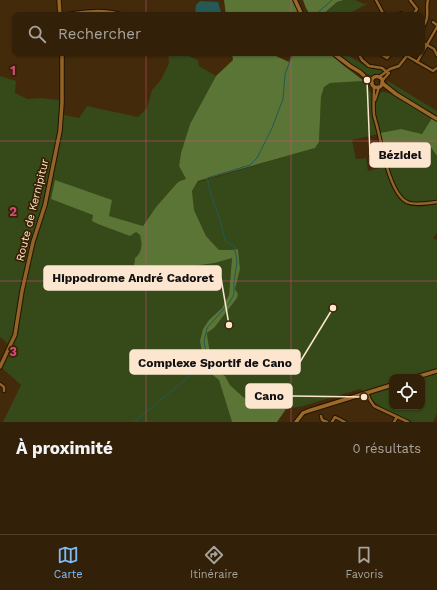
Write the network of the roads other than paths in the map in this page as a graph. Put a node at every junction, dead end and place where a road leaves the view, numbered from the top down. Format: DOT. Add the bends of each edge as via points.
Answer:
graph roads {
  1 [pos="59,0"];
  2 [pos="295,0"];
  3 [pos="376,0"];
  4 [pos="410,0"];
  5 [pos="428,0"];
  6 [pos="61,12"];
  7 [pos="85,12"];
  8 [pos="109,12"];
  9 [pos="301,12"];
  10 [pos="382,12"];
  11 [pos="415,12"];
  12 [pos="433,22"];
  13 [pos="425,24"];
  14 [pos="437,26"];
  15 [pos="427,46"];
  16 [pos="425,49"];
  17 [pos="62,56"];
  18 [pos="337,56"];
  19 [pos="360,56"];
  20 [pos="407,56"];
  21 [pos="410,56"];
  22 [pos="421,56"];
  23 [pos="437,56"];
  24 [pos="417,62"];
  25 [pos="437,68"];
  26 [pos="360,72"];
  27 [pos="388,72"];
  28 [pos="377,77"];
  29 [pos="372,83"];
  30 [pos="381,85"];
  31 [pos="374,87"];
  32 [pos="374,102"];
  33 [pos="437,119"];
  34 [pos="437,202"];
  35 [pos="0,366"];
  36 [pos="437,371"];
  37 [pos="425,375"];
  38 [pos="0,384"];
  39 [pos="389,386"];
  40 [pos="4,391"];
  41 [pos="367,392"];
  42 [pos="321,416"];
  43 [pos="396,417"];
  44 [pos="296,422"];
  45 [pos="327,422"];
  46 [pos="332,422"];
  47 [pos="345,422"];
  48 [pos="394,422"];
  49 [pos="408,422"];
  1 -- 6 [label="street"];
  2 -- 9 [label="main road"];
  3 -- 10 [label="street"];
  4 -- 11 [label="street" via="417,9"];
  5 -- 13 [label="street"];
  7 -- 8 [label="street"];
  12 -- 14 [label="street"];
  14 -- 15 [label="street"];
  15 -- 16 [label="street"];
  15 -- 23 [label="street" via="434,50"];
  17 -- 35 [label="street, Route de Kernipitur" via="60,131 45,205 33,242 22,291 15,335"];
  18 -- 26 [label="main road"];
  19 -- 27 [label="street" via="367,65"];
  20 -- 27 [label="street" via="400,66"];
  21 -- 24 [label="street"];
  22 -- 24 [label="street"];
  24 -- 25 [label="street" via="433,71"];
  26 -- 28 [label="main road"];
  26 -- 29 [label="main road"];
  27 -- 28 [label="street"];
  27 -- 30 [label="street"];
  28 -- 29 [label="main road"];
  28 -- 30 [label="main road"];
  29 -- 31 [label="main road"];
  30 -- 31 [label="main road"];
  30 -- 32 [label="street"];
  30 -- 33 [label="main road"];
  31 -- 32 [label="street"];
  32 -- 34 [label="street" via="374,115 384,154 398,194 410,204"];
  36 -- 37 [label="main road"];
  38 -- 40 [label="street"];
  39 -- 41 [label="main road"];
  41 -- 43 [label="street" via="372,404"];
  41 -- 44 [label="main road" via="303,413"];
  42 -- 45 [label="street" via="322,420"];
  43 -- 48 [label="street"];
  43 -- 49 [label="street"];
  46 -- 47 [label="street" via="335,417"];
}
